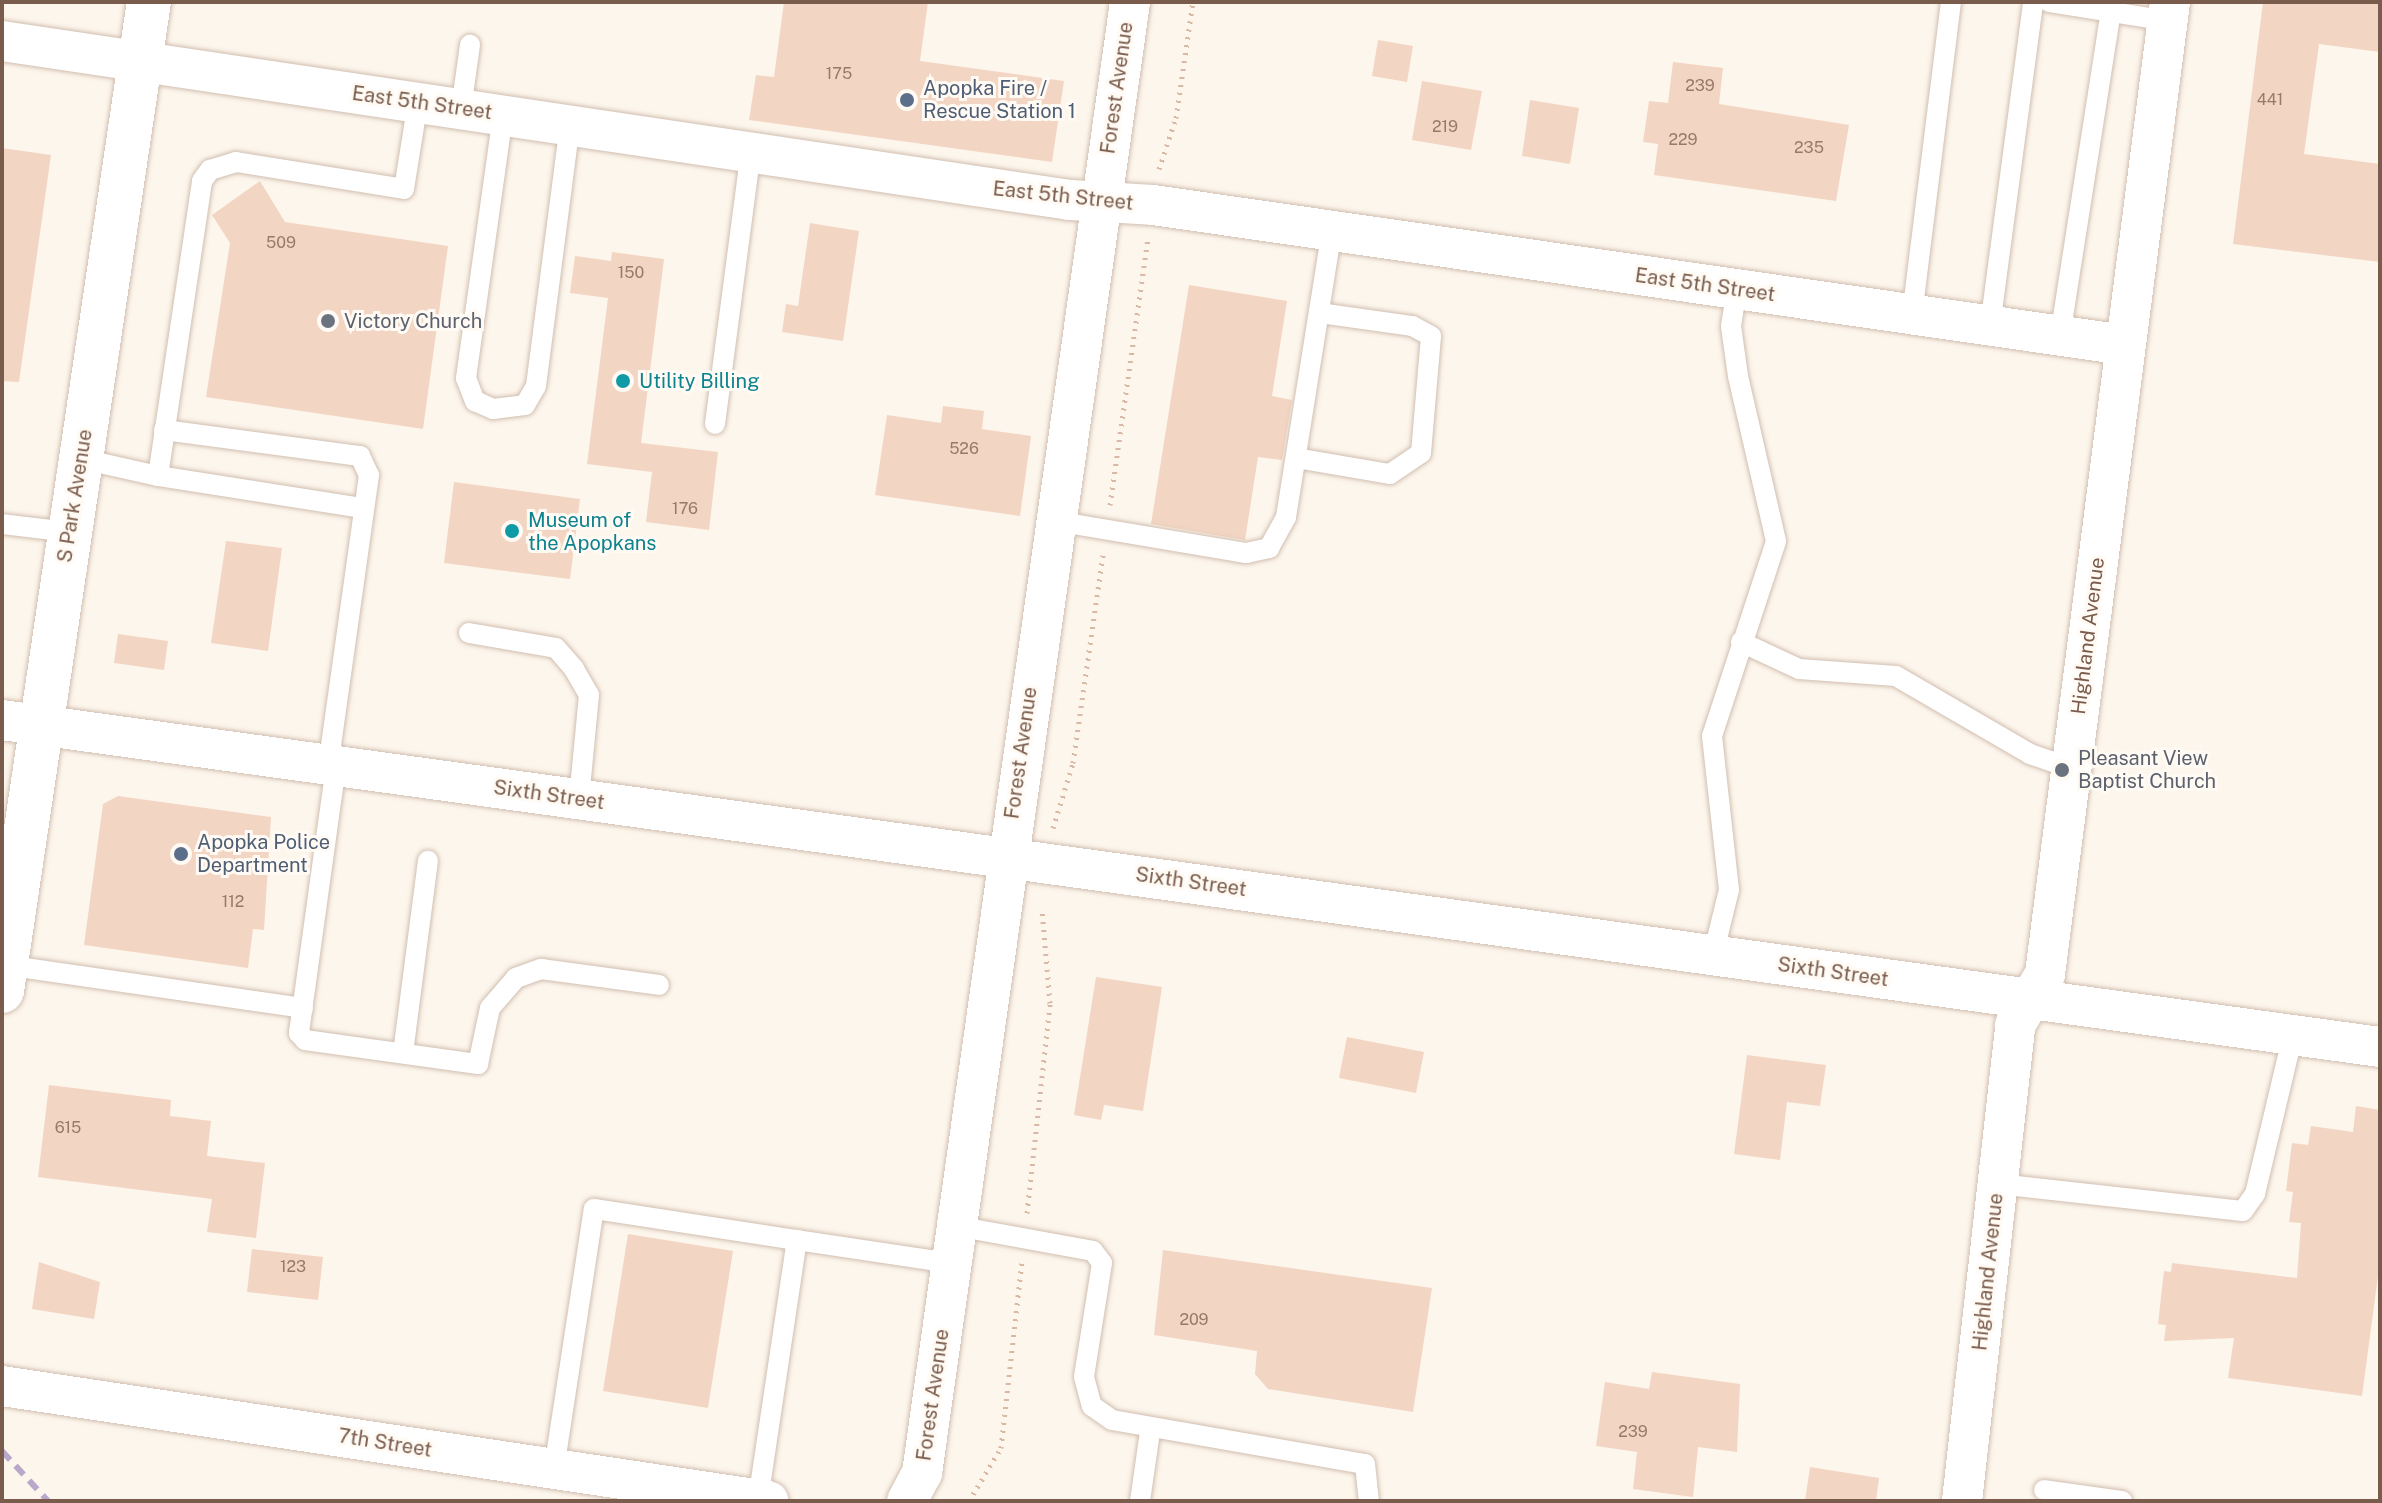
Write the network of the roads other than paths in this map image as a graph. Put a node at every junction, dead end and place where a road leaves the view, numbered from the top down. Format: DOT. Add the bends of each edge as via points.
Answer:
graph roads {
  1 [pos="149,2"];
  2 [pos="1130,2"];
  3 [pos="1951,2"];
  4 [pos="2033,2"];
  5 [pos="2049,2"];
  6 [pos="2169,11"];
  7 [pos="2111,12"];
  8 [pos="2,41"];
  9 [pos="470,45"];
  10 [pos="140,61"];
  11 [pos="418,102"];
  12 [pos="461,109"];
  13 [pos="503,115"];
  14 [pos="570,125"];
  15 [pos="751,152"];
  16 [pos="1101,201"];
  17 [pos="1332,231"];
  18 [pos="1737,289"];
  19 [pos="1320,313"];
  20 [pos="1912,315"];
  21 [pos="1990,326"];
  22 [pos="2060,336"];
  23 [pos="2125,345"];
  24 [pos="715,424"];
  25 [pos="164,430"];
  26 [pos="1296,458"];
  27 [pos="82,459"];
  28 [pos="158,476"];
  29 [pos="363,508"];
  30 [pos="1055,521"];
  31 [pos="2,524"];
  32 [pos="69,532"];
  33 [pos="469,633"];
  34 [pos="1741,642"];
  35 [pos="20,723"];
  36 [pos="332,765"];
  37 [pos="2071,768"];
  38 [pos="579,799"];
  39 [pos="1007,856"];
  40 [pos="428,861"];
  41 [pos="1713,955"];
  42 [pos="4,978"];
  43 [pos="659,985"];
  44 [pos="2031,999"];
  45 [pos="303,1008"];
  46 [pos="2293,1035"];
  47 [pos="2380,1047"];
  48 [pos="403,1053"];
  49 [pos="1998,1184"];
  50 [pos="797,1240"];
  51 [pos="953,1244"];
  52 [pos="2,1386"];
  53 [pos="1150,1432"];
  54 [pos="554,1469"];
  55 [pos="2044,1490"];
  56 [pos="763,1500"];
  57 [pos="907,1501"];
  58 [pos="1140,1501"];
  59 [pos="1369,1501"];
  60 [pos="1962,1501"];
  61 [pos="2122,1501"];
  1 -- 10 [label="main road, S Park Avenue"];
  2 -- 16 [label="street, Forest Avenue"];
  3 -- 20 [label="lane"];
  4 -- 21 [label="lane"];
  5 -- 7 [label="lane"];
  6 -- 7 [label="lane"];
  6 -- 23 [label="street, Highland Avenue"];
  7 -- 22 [label="lane"];
  8 -- 10 [label="street, East 5th Street"];
  9 -- 12 [label="lane"];
  10 -- 11 [label="street, East 5th Street"];
  10 -- 27 [label="main road, S Park Avenue"];
  11 -- 12 [label="street, East 5th Street"];
  11 -- 25 [label="lane" via="404,189 236,162 210,170 202,181"];
  12 -- 13 [label="street, East 5th Street"];
  13 -- 14 [label="street, East 5th Street"];
  13 -- 14 [label="lane" via="466,378 475,401 493,409 525,405 536,386"];
  14 -- 15 [label="street, East 5th Street"];
  15 -- 16 [label="street, East 5th Street"];
  15 -- 24 [label="lane"];
  16 -- 17 [label="street, East 5th Street"];
  16 -- 30 [label="street, Forest Avenue"];
  17 -- 18 [label="street, East 5th Street"];
  17 -- 19 [label="lane"];
  18 -- 20 [label="street, East 5th Street"];
  18 -- 34 [label="lane" via="1736,364 1776,541"];
  19 -- 26 [label="lane"];
  19 -- 26 [label="lane" via="1412,326 1431,336 1421,453 1390,474"];
  20 -- 21 [label="street, East 5th Street"];
  21 -- 22 [label="street, East 5th Street"];
  22 -- 23 [label="street, East 5th Street"];
  23 -- 37 [label="street, Highland Avenue"];
  25 -- 28 [label="lane"];
  25 -- 29 [label="lane" via="360,456 369,475"];
  26 -- 30 [label="lane" via="1280,536 1258,553"];
  27 -- 28 [label="lane"];
  27 -- 32 [label="main road, S Park Avenue"];
  28 -- 29 [label="lane"];
  29 -- 36 [label="lane"];
  30 -- 39 [label="street, Forest Avenue"];
  31 -- 32 [label="lane"];
  32 -- 35 [label="main road, S Park Avenue"];
  33 -- 38 [label="lane" via="556,648 574,669 589,695"];
  34 -- 37 [label="lane" via="1799,669 1896,676 2030,754"];
  34 -- 41 [label="lane" via="1712,736 1729,890"];
  35 -- 36 [label="street, Sixth Street"];
  35 -- 42 [label="main road, S Park Avenue"];
  36 -- 38 [label="street, Sixth Street"];
  36 -- 45 [label="lane"];
  37 -- 44 [label="street, Highland Avenue" via="2045,974"];
  38 -- 39 [label="street, Sixth Street"];
  39 -- 41 [label="street, Sixth Street"];
  39 -- 51 [label="street, Forest Avenue"];
  40 -- 48 [label="lane"];
  41 -- 44 [label="street, Sixth Street"];
  42 -- 45 [label="lane"];
  43 -- 48 [label="lane" via="541,969 498,991 478,1064"];
  44 -- 46 [label="street, Sixth Street"];
  44 -- 49 [label="street, Highland Avenue" via="2015,1025"];
  45 -- 48 [label="lane" via="305,1040"];
  46 -- 47 [label="street, Sixth Street"];
  46 -- 49 [label="lane" via="2255,1194 2243,1211"];
  49 -- 60 [label="street, Highland Avenue"];
  50 -- 51 [label="lane"];
  50 -- 54 [label="lane" via="594,1209"];
  50 -- 56 [label="lane"];
  51 -- 53 [label="lane" via="1025,1234 1081,1246 1102,1263 1084,1377 1092,1406"];
  51 -- 57 [label="street, Forest Avenue" via="922,1473"];
  52 -- 54 [label="street, 7th Street"];
  53 -- 58 [label="lane"];
  53 -- 59 [label="lane" via="1365,1464"];
  54 -- 56 [label="street, 7th Street"];
  55 -- 61 [label="lane"];
}
